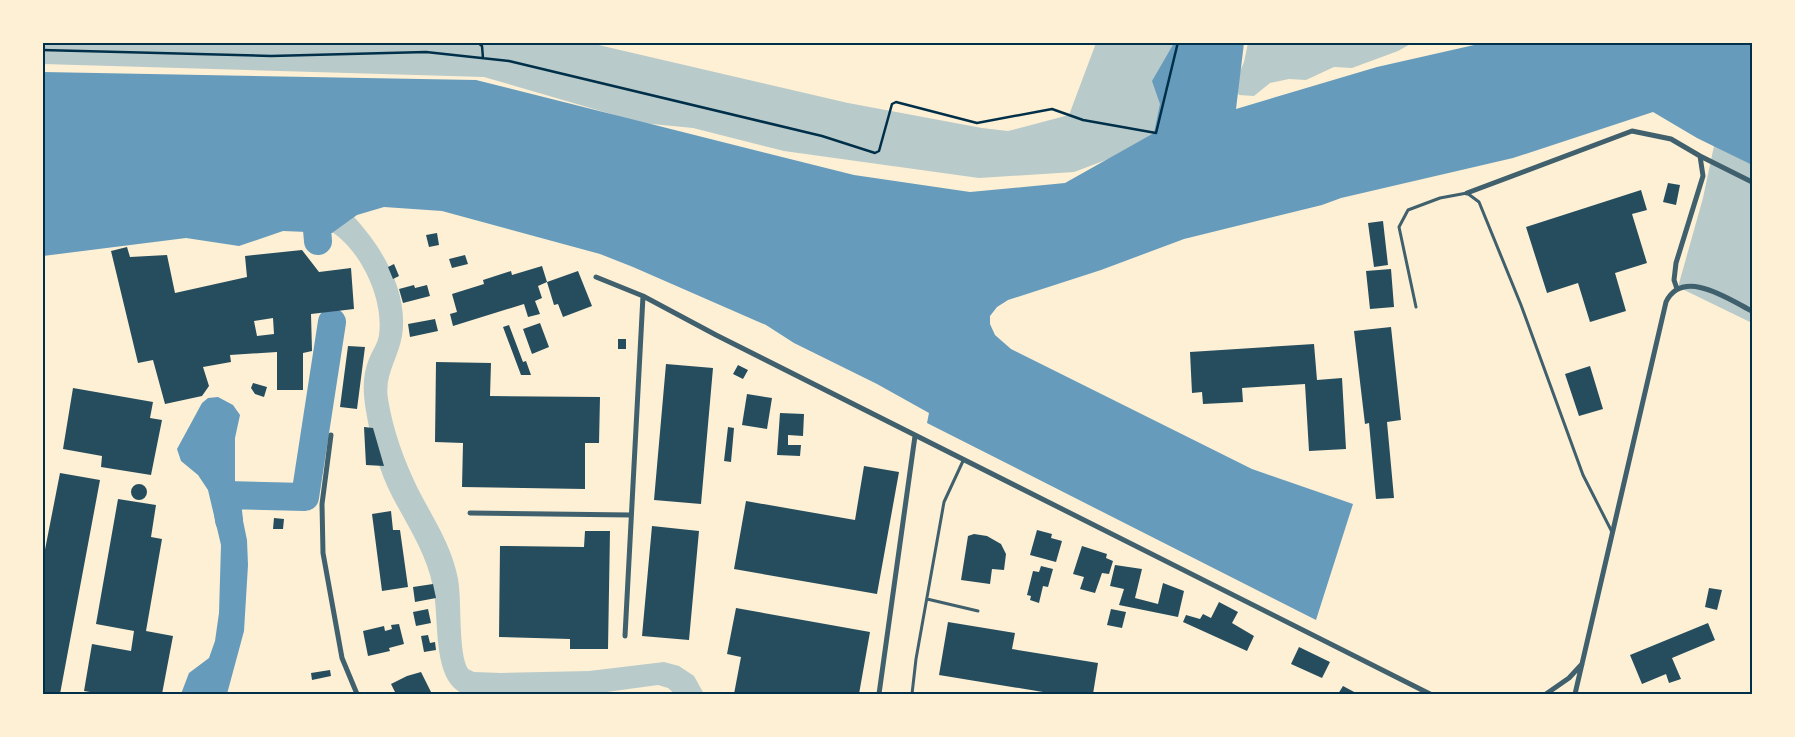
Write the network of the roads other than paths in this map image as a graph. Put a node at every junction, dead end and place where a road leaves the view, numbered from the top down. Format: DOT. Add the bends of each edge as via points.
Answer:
graph roads {
  1 [pos="1700,156"];
  2 [pos="1752,182"];
  3 [pos="1467,193"];
  4 [pos="596,276"];
  5 [pos="1677,289"];
  6 [pos="643,296"];
  7 [pos="1416,307"];
  8 [pos="1752,311"];
  9 [pos="331,435"];
  10 [pos="915,436"];
  11 [pos="963,461"];
  12 [pos="470,513"];
  13 [pos="631,515"];
  14 [pos="1613,535"];
  15 [pos="926,599"];
  16 [pos="978,611"];
  17 [pos="625,636"];
  18 [pos="1582,664"];
  19 [pos="357,694"];
  20 [pos="879,694"];
  21 [pos="912,694"];
  22 [pos="1430,694"];
  23 [pos="1546,694"];
  24 [pos="1575,694"];
  1 -- 2 [label="street"];
  1 -- 3 [label="street" via="1671,139 1632,131"];
  1 -- 5 [label="street" via="1704,176 1676,263 1674,280"];
  3 -- 7 [label="lane" via="1440,198 1408,210 1399,227"];
  3 -- 14 [label="lane" via="1479,202 1521,304 1584,475"];
  4 -- 6 [label="street"];
  5 -- 8 [label="street" via="1703,288"];
  5 -- 14 [label="street" via="1666,302"];
  6 -- 10 [label="street"];
  6 -- 13 [label="street"];
  9 -- 19 [label="street" via="322,504 323,553 342,658"];
  10 -- 11 [label="street"];
  10 -- 20 [label="street"];
  11 -- 15 [label="lane" via="944,502"];
  11 -- 22 [label="street"];
  12 -- 13 [label="street"];
  13 -- 17 [label="street"];
  14 -- 18 [label="street"];
  15 -- 16 [label="lane"];
  15 -- 21 [label="lane"];
  18 -- 23 [label="street"];
  18 -- 24 [label="street"];
}
